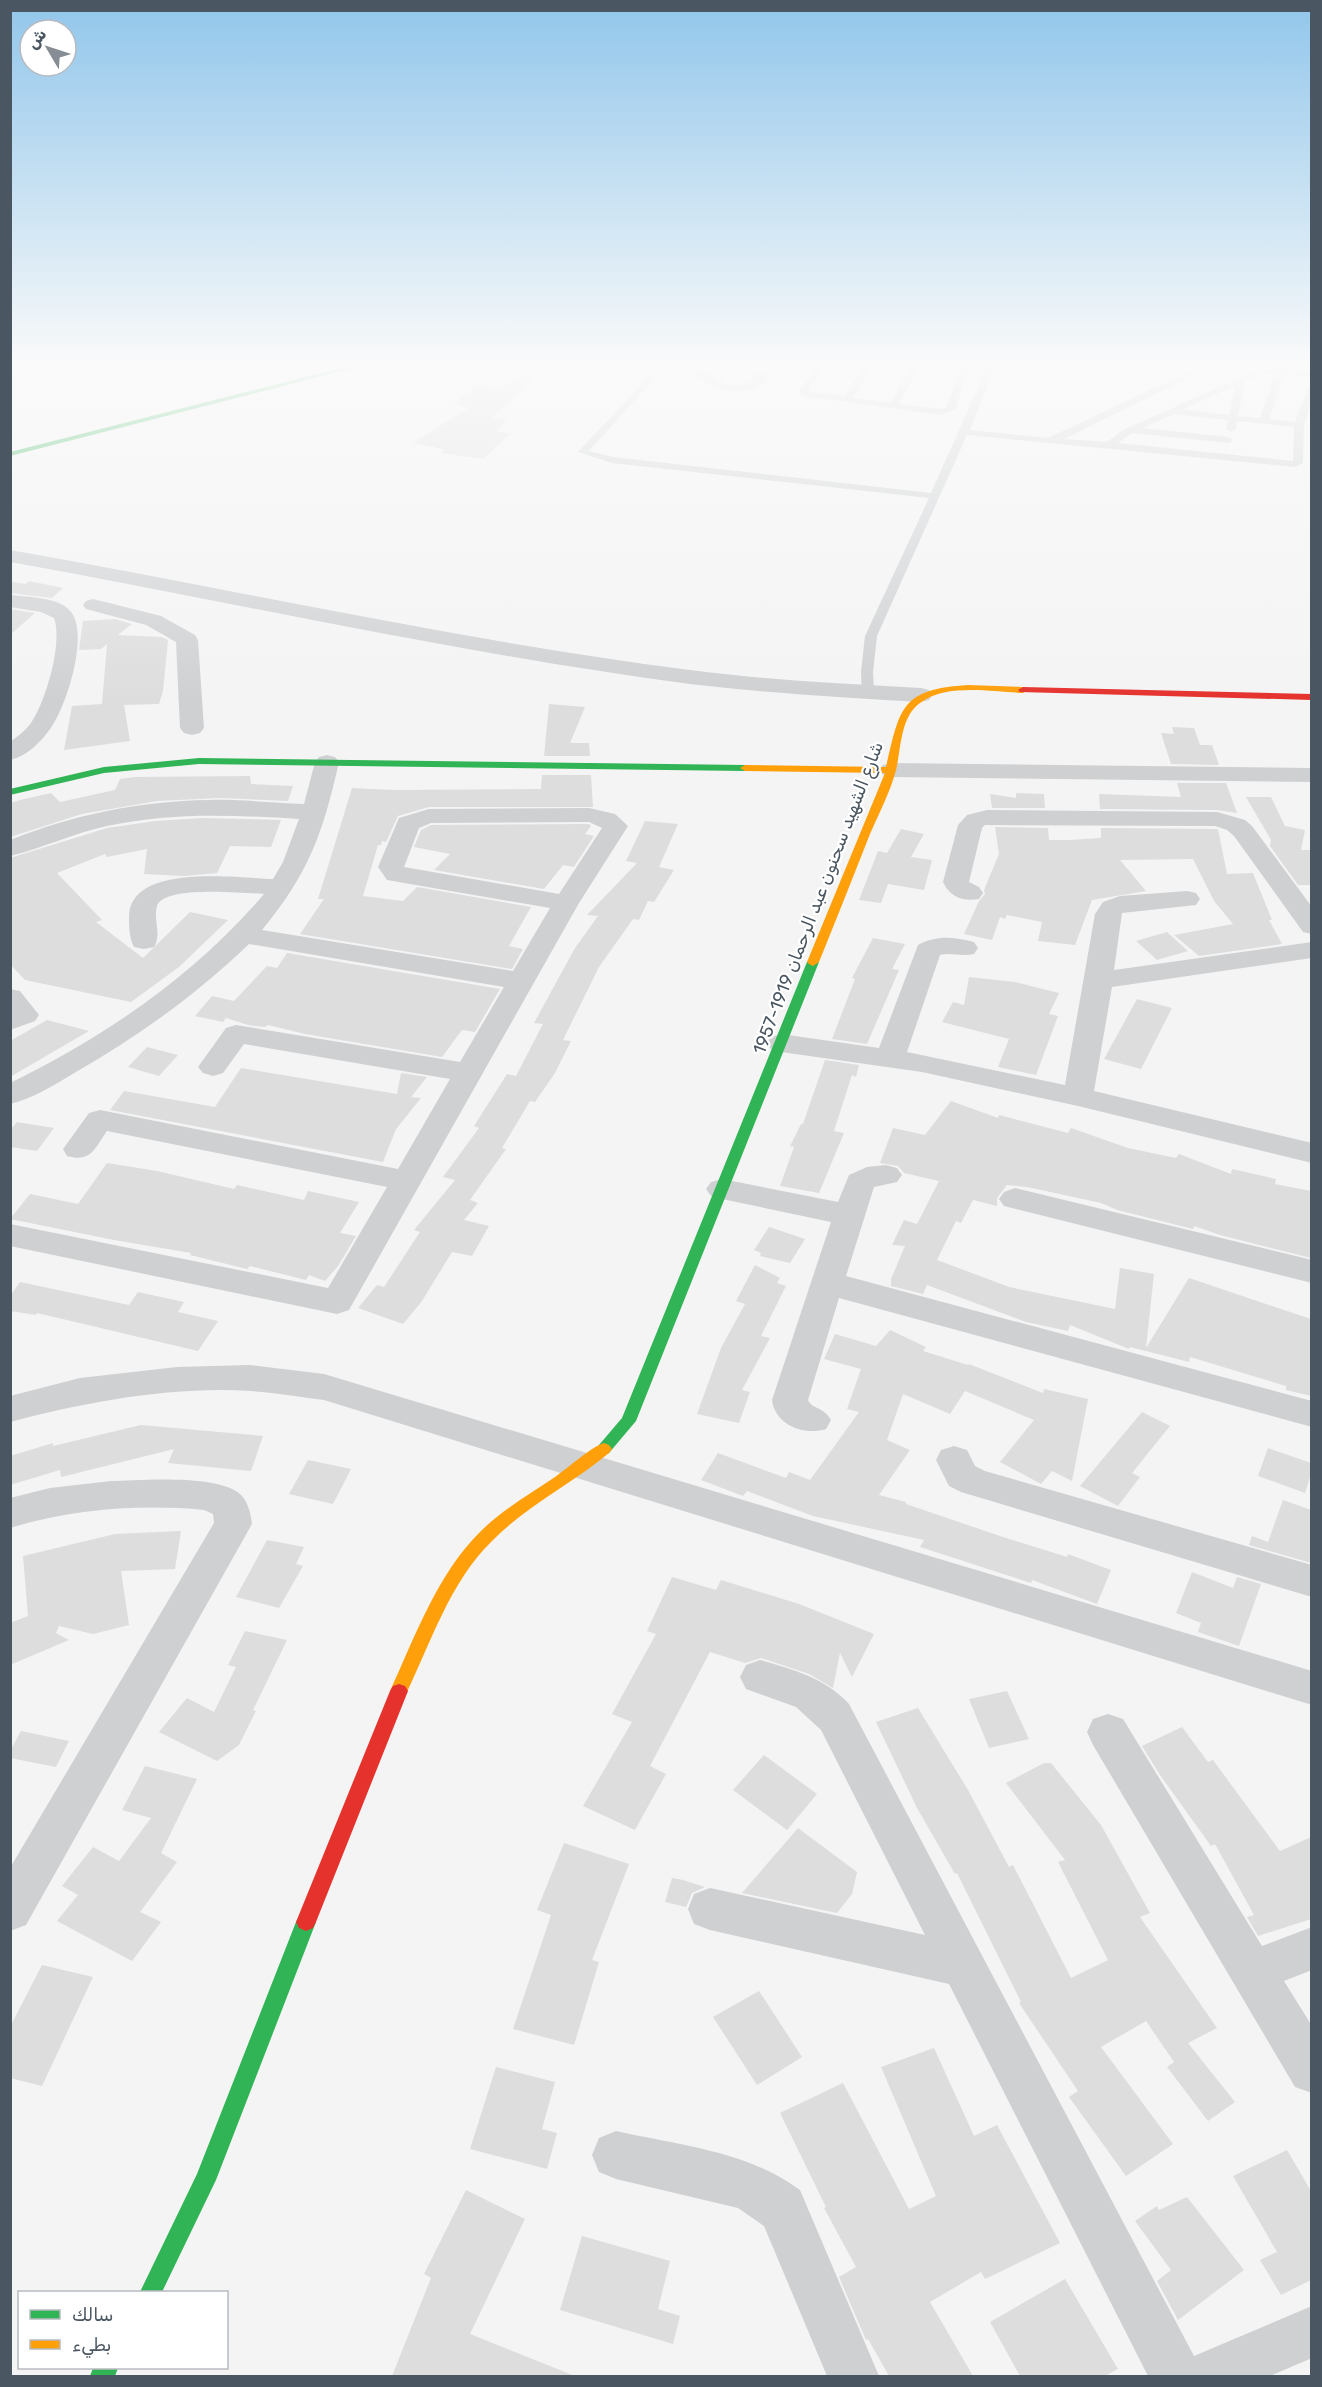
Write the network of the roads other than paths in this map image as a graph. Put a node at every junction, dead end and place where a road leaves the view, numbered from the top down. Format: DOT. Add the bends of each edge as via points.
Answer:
graph roads {
  1 [pos="759,476"];
  2 [pos="944,476"];
  3 [pos="935,496"];
  4 [pos="10,556"];
  5 [pos="138,579"];
  6 [pos="10,601"];
  7 [pos="93,604"];
  8 [pos="63,615"];
  9 [pos="868,694"];
  10 [pos="921,695"];
  11 [pos="1311,697"];
  12 [pos="192,728"];
  13 [pos="10,753"];
  14 [pos="327,762"];
  15 [pos="891,770"];
  16 [pos="1310,778"];
  17 [pos="10,792"];
  18 [pos="315,812"];
  19 [pos="10,849"];
  20 [pos="281,888"];
  21 [pos="970,893"];
  22 [pos="1187,899"];
  23 [pos="566,903"];
  24 [pos="1311,926"];
  25 [pos="243,935"];
  26 [pos="144,941"];
  27 [pos="964,948"];
  28 [pos="1311,950"];
  29 [pos="1099,980"];
  30 [pos="521,981"];
  31 [pos="10,997"];
  32 [pos="10,1022"];
  33 [pos="781,1043"];
  34 [pos="890,1058"];
  35 [pos="213,1067"];
  36 [pos="469,1073"];
  37 [pos="10,1095"];
  38 [pos="1078,1097"];
  39 [pos="78,1149"];
  40 [pos="1311,1153"];
  41 [pos="886,1175"];
  42 [pos="407,1180"];
  43 [pos="722,1189"];
  44 [pos="1015,1199"];
  45 [pos="849,1215"];
  46 [pos="10,1235"];
  47 [pos="1311,1272"];
  48 [pos="827,1283"];
  49 [pos="10,1409"];
  50 [pos="1311,1414"];
  51 [pos="813,1420"];
  52 [pos="954,1460"];
  53 [pos="585,1466"];
  54 [pos="10,1514"];
  55 [pos="1311,1581"];
  56 [pos="760,1677"];
  57 [pos="1311,1688"];
  58 [pos="1108,1732"];
  59 [pos="710,1909"];
  60 [pos="10,1910"];
  61 [pos="1311,1948"];
  62 [pos="963,1965"];
  63 [pos="1251,1972"];
  64 [pos="1311,2070"];
  65 [pos="616,2155"];
  66 [pos="151,2291"];
  67 [pos="1311,2332"];
  68 [pos="853,2376"];
  69 [pos="1176,2376"];
  70 [pos="1209,2376"];
  1 -- 3 [label="lane"];
  2 -- 3 [label="lane"];
  3 -- 9 [label="lane" via="871,636"];
  4 -- 5 [label="street"];
  5 -- 7 [label="street"];
  5 -- 9 [label="street" via="580,661 695,678"];
  6 -- 8 [label="street" via="56,610"];
  7 -- 8 [label="street"];
  7 -- 12 [label="street" via="152,618 187,640"];
  8 -- 13 [label="street" via="67,642 55,698 43,723 27,742"];
  9 -- 10 [label="street"];
  10 -- 11 [label="street" via="964,689"];
  10 -- 15 [label="street, شارع الشهيد سحنون عبد الرحمان 1919-1957" via="907,708"];
  14 -- 15 [label="street"];
  14 -- 17 [label="street" via="145,763"];
  14 -- 18 [label="street"];
  15 -- 16 [label="street"];
  15 -- 33 [label="street, شارع الشهيد سحنون عبد الرحمان 1919-1957"];
  18 -- 19 [label="street" via="168,809 80,825"];
  18 -- 20 [label="street"];
  20 -- 25 [label="street"];
  20 -- 26 [label="street" via="179,885 158,890 147,898 143,908"];
  21 -- 24 [label="street" via="956,882 970,825 976,820 1217,819 1243,831"];
  22 -- 29 [label="street" via="1120,904 1112,908"];
  23 -- 23 [label="street" via="616,826 606,819 589,815 429,816 408,824 391,867 396,875 408,878"];
  23 -- 30 [label="street"];
  25 -- 30 [label="street"];
  25 -- 37 [label="street" via="145,1016"];
  27 -- 34 [label="street" via="939,945 928,951"];
  28 -- 29 [label="street"];
  29 -- 38 [label="street"];
  30 -- 36 [label="street"];
  31 -- 32 [label="street" via="25,1015"];
  33 -- 34 [label="street"];
  33 -- 43 [label="street, شارع الشهيد سحنون عبد الرحمان 1919-1957"];
  34 -- 38 [label="street"];
  35 -- 36 [label="street" via="236,1034"];
  36 -- 42 [label="street"];
  38 -- 40 [label="street"];
  39 -- 42 [label="street" via="100,1120"];
  41 -- 45 [label="street" via="867,1177 860,1182"];
  42 -- 46 [label="street" via="337,1302"];
  43 -- 45 [label="street"];
  43 -- 53 [label="street, شارع الشهيد سحنون عبد الرحمان 1919-1957" via="628,1421"];
  44 -- 47 [label="street"];
  45 -- 48 [label="street"];
  48 -- 50 [label="street"];
  48 -- 51 [label="street" via="790,1400 791,1408"];
  49 -- 53 [label="street" via="80,1391 177,1380 250,1378 324,1387"];
  52 -- 55 [label="street" via="962,1476 974,1482"];
  53 -- 57 [label="street"];
  53 -- 66 [label="street, شارع الشهيد سحنون عبد الرحمان 1919-1957" via="488,1534 468,1555 450,1586 392,1704 205,2180"];
  54 -- 60 [label="street" via="40,1503 115,1494 208,1496 224,1501 232,1512 233,1524"];
  56 -- 62 [label="street" via="820,1700 835,1717"];
  58 -- 63 [label="street"];
  59 -- 62 [label="street"];
  61 -- 63 [label="street"];
  62 -- 69 [label="street"];
  63 -- 64 [label="street"];
  65 -- 68 [label="street" via="743,2184 782,2208"];
  67 -- 70 [label="street"];
}
